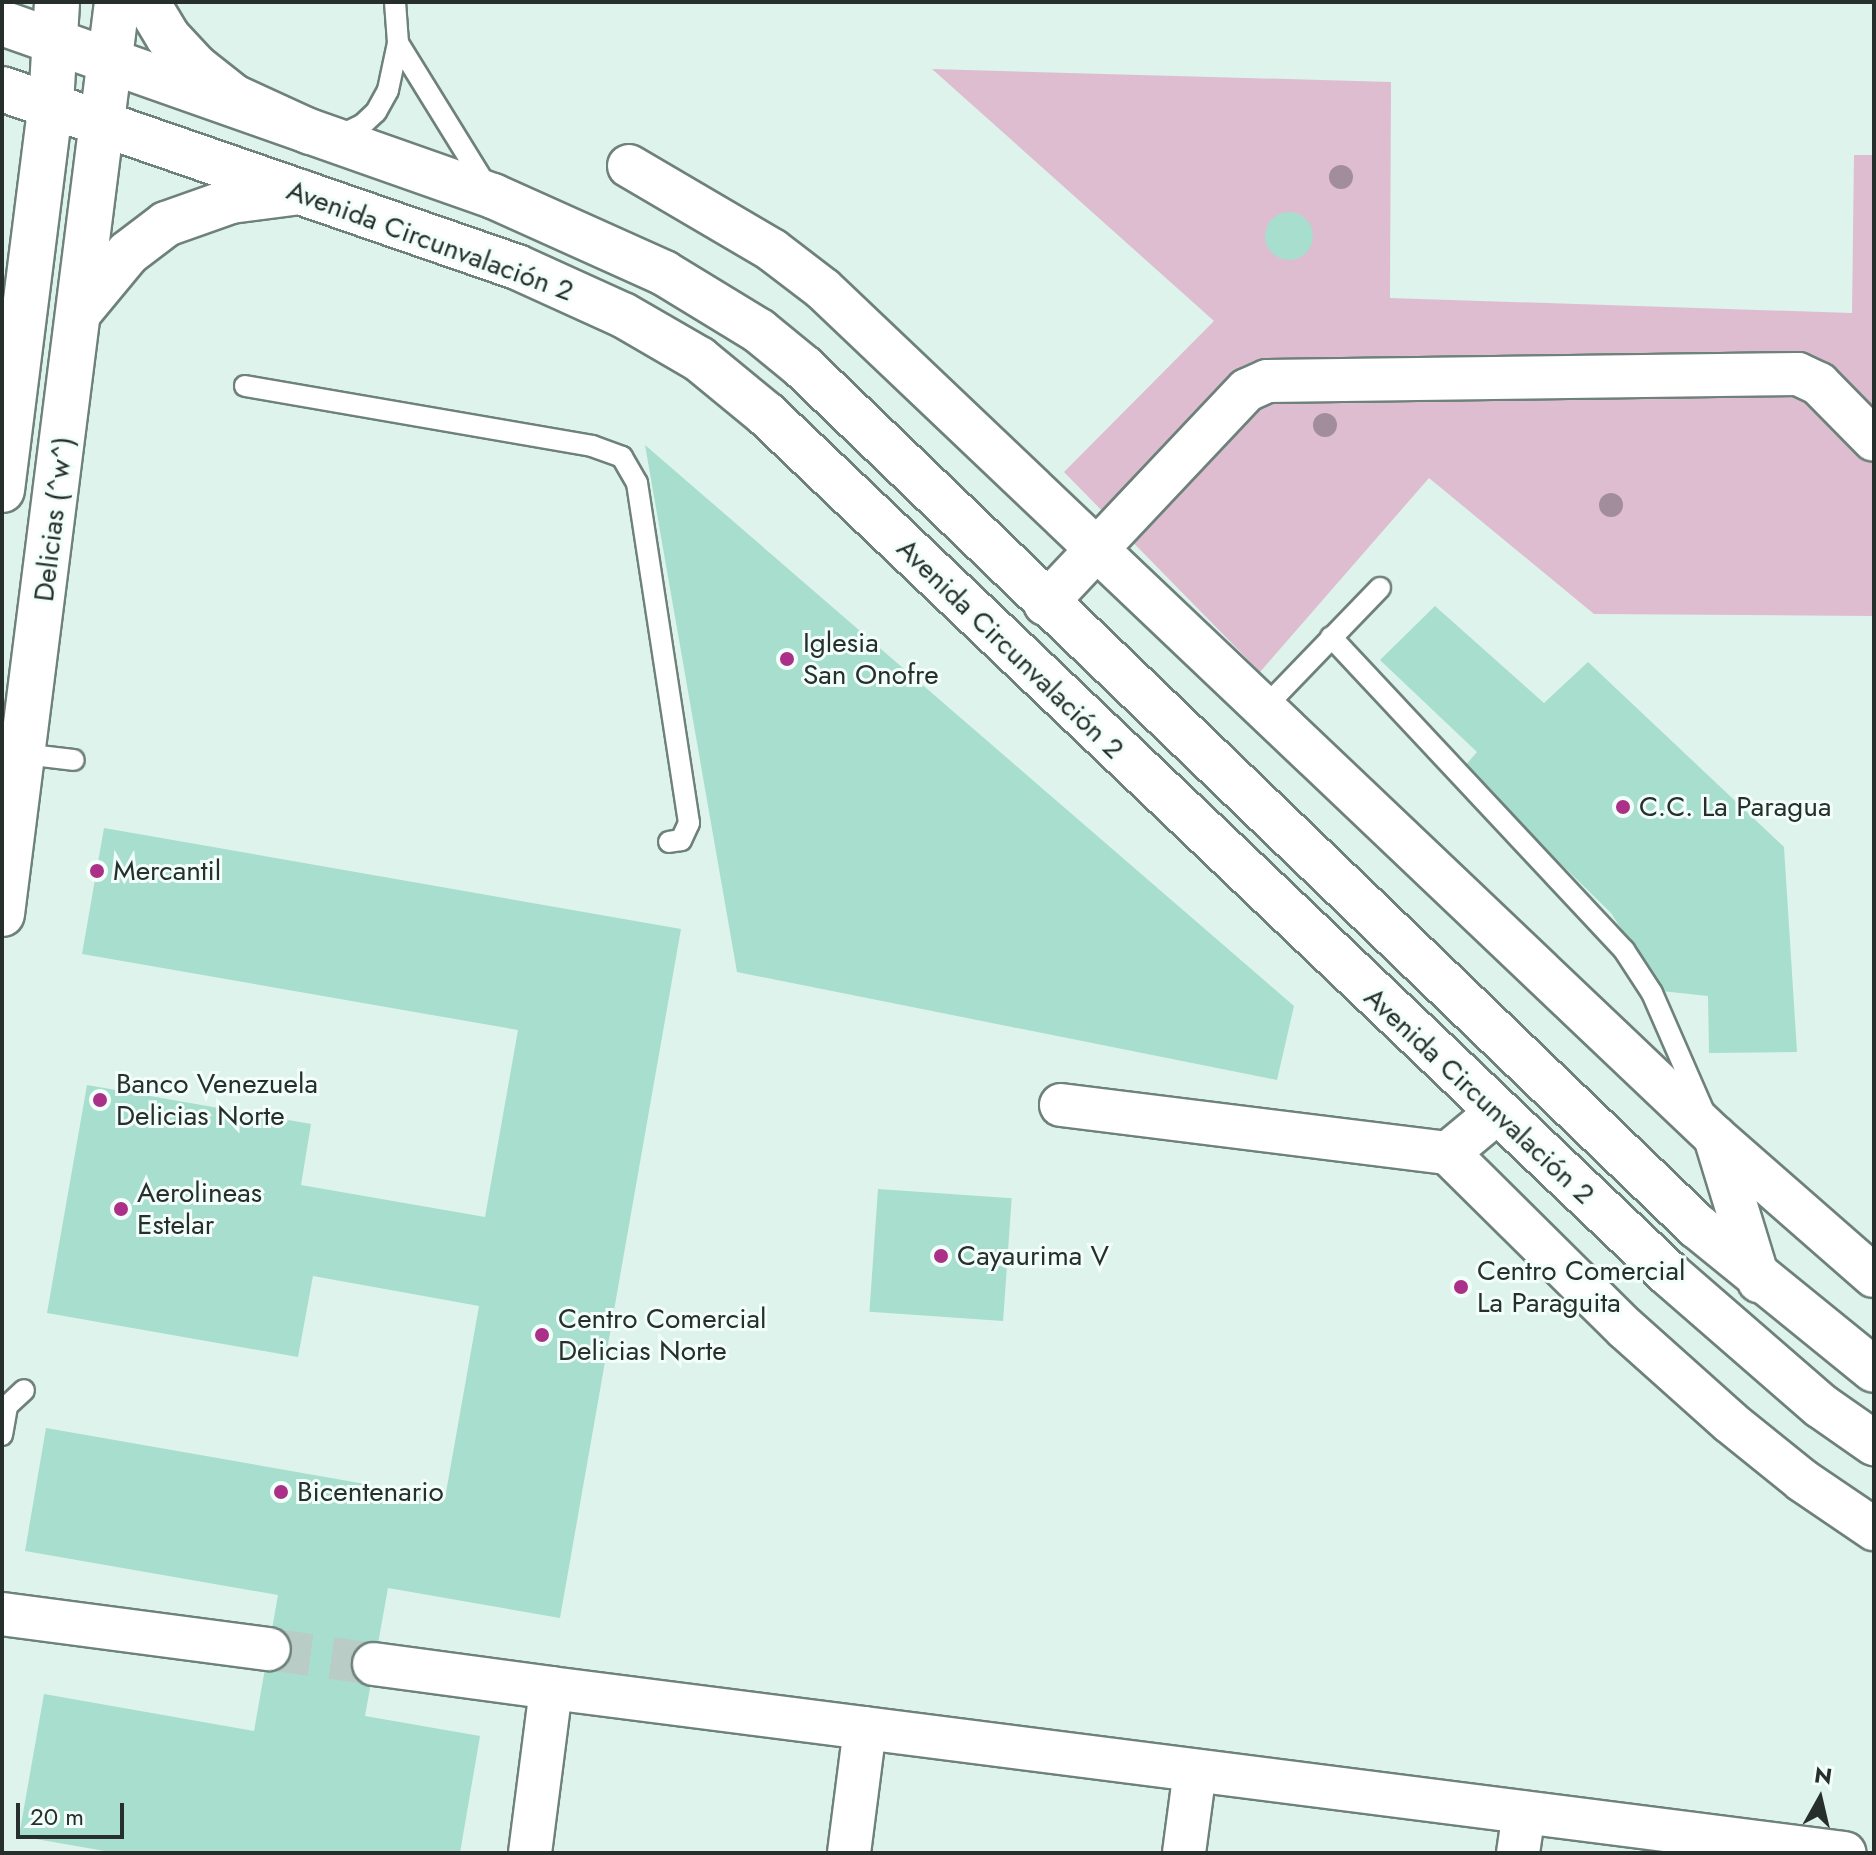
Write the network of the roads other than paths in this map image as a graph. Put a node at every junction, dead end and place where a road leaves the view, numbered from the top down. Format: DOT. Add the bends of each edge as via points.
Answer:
graph roads {
  1 [pos="117,2"];
  2 [pos="147,2"];
  3 [pos="395,2"];
  4 [pos="56,21"];
  5 [pos="2,23"];
  6 [pos="398,43"];
  7 [pos="113,60"];
  8 [pos="2,89"];
  9 [pos="51,104"];
  10 [pos="105,124"];
  11 [pos="321,135"];
  12 [pos="629,166"];
  13 [pos="300,192"];
  14 [pos="493,196"];
  15 [pos="2,203"];
  16 [pos="24,291"];
  17 [pos="80,311"];
  18 [pos="245,386"];
  19 [pos="1874,440"];
  20 [pos="3,471"];
  21 [pos="1097,549"];
  22 [pos="1380,588"];
  23 [pos="1045,604"];
  24 [pos="1331,637"];
  25 [pos="1264,708"];
  26 [pos="24,754"];
  27 [pos="74,760"];
  28 [pos="669,842"];
  29 [pos="2,914"];
  30 [pos="1061,1105"];
  31 [pos="1496,1113"];
  32 [pos="1715,1137"];
  33 [pos="1448,1153"];
  34 [pos="1874,1276"];
  35 [pos="1759,1281"];
  36 [pos="1874,1370"];
  37 [pos="24,1390"];
  38 [pos="2,1435"];
  39 [pos="1874,1443"];
  40 [pos="1874,1529"];
  41 [pos="2,1614"];
  42 [pos="269,1649"];
  43 [pos="374,1664"];
  44 [pos="551,1688"];
  45 [pos="865,1728"];
  46 [pos="1195,1771"];
  47 [pos="1524,1812"];
  48 [pos="530,1853"];
  49 [pos="849,1853"];
  50 [pos="1184,1853"];
  51 [pos="1518,1853"];
  52 [pos="1842,1853"];
  1 -- 7 [label="main road, Delicias (^w^)"];
  2 -- 11 [label="main road" via="168,37 234,97"];
  3 -- 6 [label="lane"];
  4 -- 5 [label="main road, Avenida Circunvalación 2"];
  4 -- 7 [label="main road, Avenida Circunvalación 2"];
  4 -- 9 [label="main road, Delicias (^w^)"];
  6 -- 11 [label="lane" via="388,90 376,112 362,125"];
  6 -- 14 [label="lane"];
  7 -- 10 [label="main road, Delicias (^w^)"];
  7 -- 11 [label="main road, Avenida Circunvalación 2"];
  8 -- 9 [label="main road, Avenida Circunvalación 2"];
  9 -- 10 [label="main road, Avenida Circunvalación 2"];
  9 -- 16 [label="main road, Delicias (^w^)"];
  10 -- 13 [label="main road, Avenida Circunvalación 2"];
  10 -- 17 [label="main road, Delicias (^w^)"];
  11 -- 14 [label="main road, Avenida Circunvalación 2"];
  12 -- 21 [label="street" via="772,250 823,289"];
  13 -- 17 [label="main road" via="209,207 166,224 128,253"];
  13 -- 31 [label="main road, Avenida Circunvalación 2" via="517,267 623,315 699,359 766,414"];
  14 -- 23 [label="main road, Avenida Circunvalación 2" via="664,273 759,331 803,367"];
  15 -- 16 [label="main road"];
  16 -- 20 [label="main road, Delicias (^w^)"];
  17 -- 26 [label="main road, Delicias (^w^)"];
  18 -- 28 [label="lane" via="592,446 622,457 637,483 689,823 681,840"];
  19 -- 21 [label="street" via="1819,384 1798,374 1267,381 1247,390"];
  21 -- 23 [label="street"];
  21 -- 25 [label="street"];
  22 -- 24 [label="lane"];
  23 -- 35 [label="main road, Avenida Circunvalación 2"];
  24 -- 25 [label="lane"];
  24 -- 32 [label="lane" via="1624,950 1652,993"];
  25 -- 32 [label="street"];
  26 -- 27 [label="lane"];
  26 -- 29 [label="main road, Delicias (^w^)"];
  30 -- 33 [label="street"];
  31 -- 33 [label="street"];
  31 -- 39 [label="main road, Avenida Circunvalación 2" via="1809,1396"];
  32 -- 34 [label="street"];
  32 -- 35 [label="street"];
  33 -- 40 [label="street" via="1625,1328 1730,1422"];
  35 -- 36 [label="main road, Avenida Circunvalación 2"];
  37 -- 38 [label="lane" via="7,1406"];
  41 -- 42 [label="street"];
  43 -- 44 [label="street"];
  44 -- 45 [label="street"];
  44 -- 48 [label="street"];
  45 -- 46 [label="street"];
  45 -- 49 [label="street"];
  46 -- 47 [label="street"];
  46 -- 50 [label="street"];
  47 -- 51 [label="street"];
  47 -- 52 [label="street"];
}
